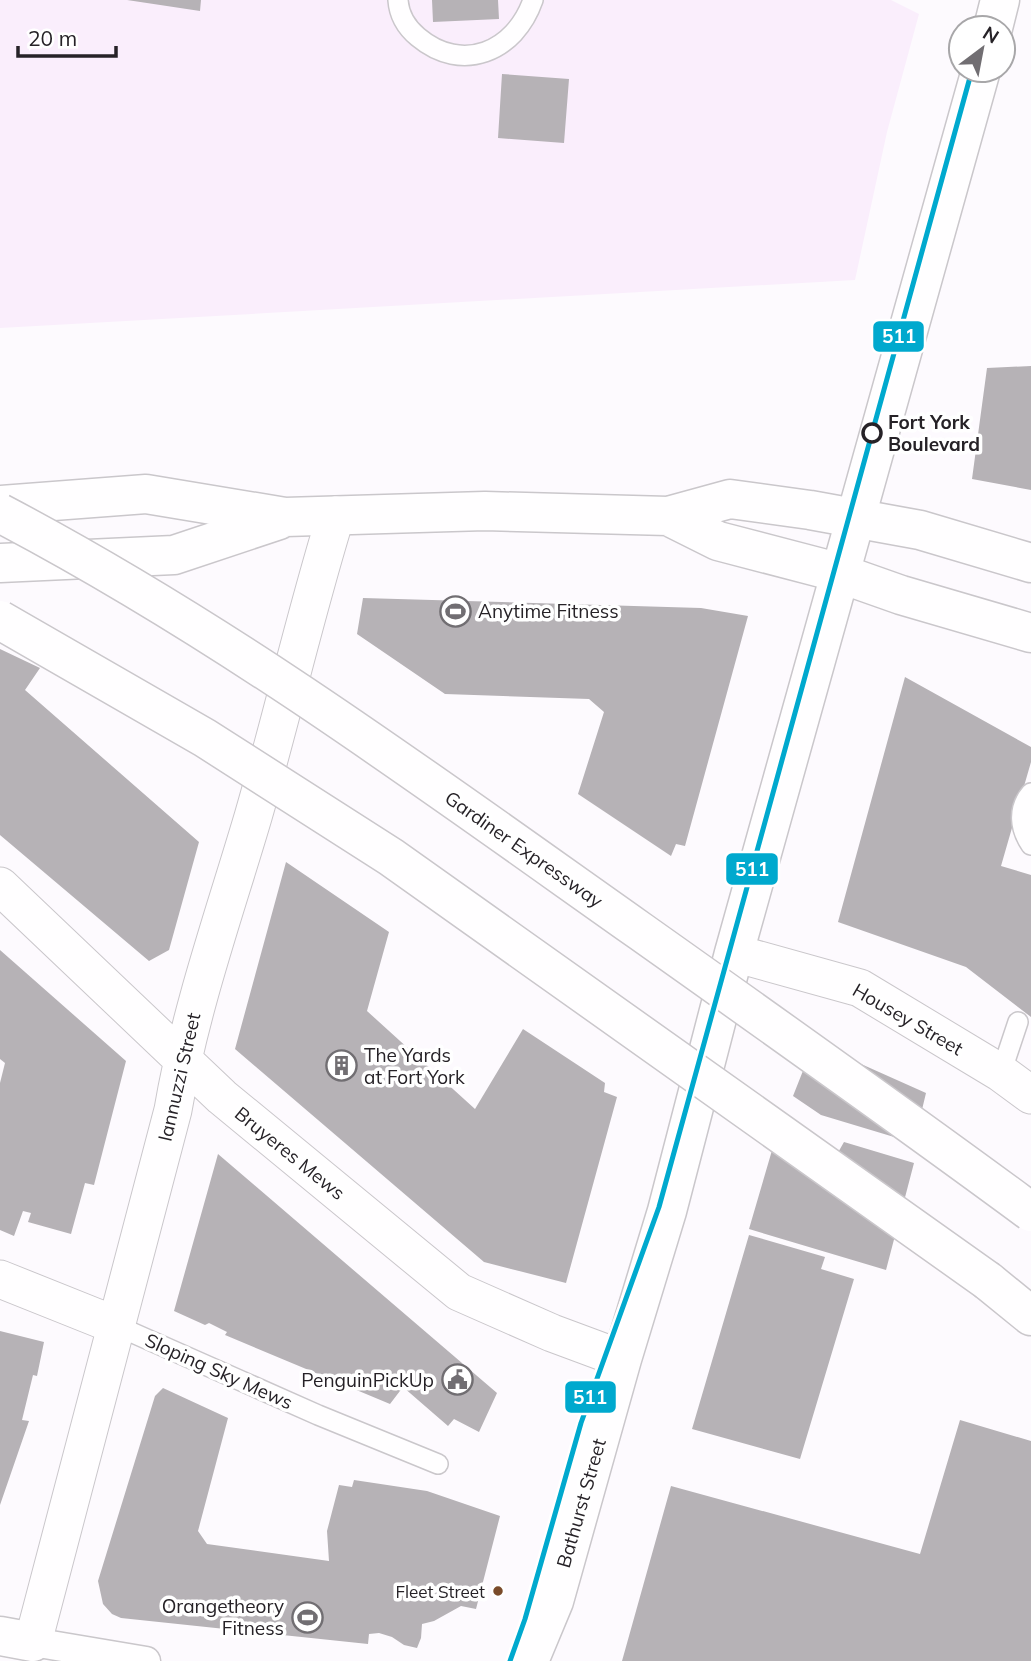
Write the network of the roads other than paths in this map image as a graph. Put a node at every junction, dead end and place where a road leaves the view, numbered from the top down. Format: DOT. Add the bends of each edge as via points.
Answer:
graph roads {
  1 [pos="398,0"];
  2 [pos="533,0"];
  3 [pos="977,84"];
  4 [pos="0,505"];
  5 [pos="0,513"];
  6 [pos="336,515"];
  7 [pos="668,516"];
  8 [pos="285,517"];
  9 [pos="857,518"];
  10 [pos="0,563"];
  11 [pos="1031,563"];
  12 [pos="842,574"];
  13 [pos="0,620"];
  14 [pos="1031,633"];
  15 [pos="1031,793"];
  16 [pos="1031,845"];
  17 [pos="0,886"];
  18 [pos="734,953"];
  19 [pos="1018,1022"];
  20 [pos="182,1059"];
  21 [pos="1001,1073"];
  22 [pos="1031,1095"];
  23 [pos="1031,1212"];
  24 [pos="0,1279"];
  25 [pos="988,1281"];
  26 [pos="1031,1309"];
  27 [pos="1031,1316"];
  28 [pos="115,1325"];
  29 [pos="622,1359"];
  30 [pos="438,1464"];
  31 [pos="554,1601"];
  32 [pos="17,1639"];
  33 [pos="146,1661"];
  34 [pos="529,1661"];
  35 [pos="554,1661"];
  1 -- 2 [label="lane" via="411,31 428,46 450,55 495,49 514,35"];
  3 -- 9 [label="main road, Bathurst Street"];
  4 -- 8 [label="main road" via="146,494"];
  5 -- 23 [label="main road, Gardiner Expressway, bridge" via="141,592 364,735"];
  6 -- 7 [label="main road" via="485,511"];
  6 -- 8 [label="main road"];
  6 -- 20 [label="street, Iannuzzi Street"];
  7 -- 9 [label="main road" via="730,499"];
  7 -- 12 [label="main road" via="718,541"];
  8 -- 10 [label="main road" via="174,555"];
  9 -- 11 [label="main road" via="920,530"];
  9 -- 12 [label="main road, Bathurst Street"];
  12 -- 14 [label="main road"];
  12 -- 18 [label="main road, Bathurst Street"];
  13 -- 25 [label="main road, bridge" via="205,738 391,857"];
  15 -- 16 [label="lane" via="1022,814 1022,832"];
  17 -- 20 [label="street, Bruyeres Mews"];
  18 -- 21 [label="street, Housey Street" via="860,988"];
  18 -- 29 [label="main road, Bathurst Street" via="667,1211"];
  19 -- 21 [label="lane"];
  20 -- 28 [label="street, Iannuzzi Street" via="173,1110"];
  20 -- 29 [label="street, Bruyeres Mews" via="460,1292"];
  21 -- 22 [label="street, Housey Street"];
  24 -- 28 [label="street, Sloping Sky Mews"];
  25 -- 26 [label="main road"];
  25 -- 27 [label="main road"];
  28 -- 30 [label="lane, Sloping Sky Mews"];
  28 -- 32 [label="street, Iannuzzi Street"];
  29 -- 31 [label="main road, Bathurst Street"];
  31 -- 34 [label="main road, Bathurst Street"];
  31 -- 35 [label="main road, Bathurst Street"];
  32 -- 33 [label="street"];
}
